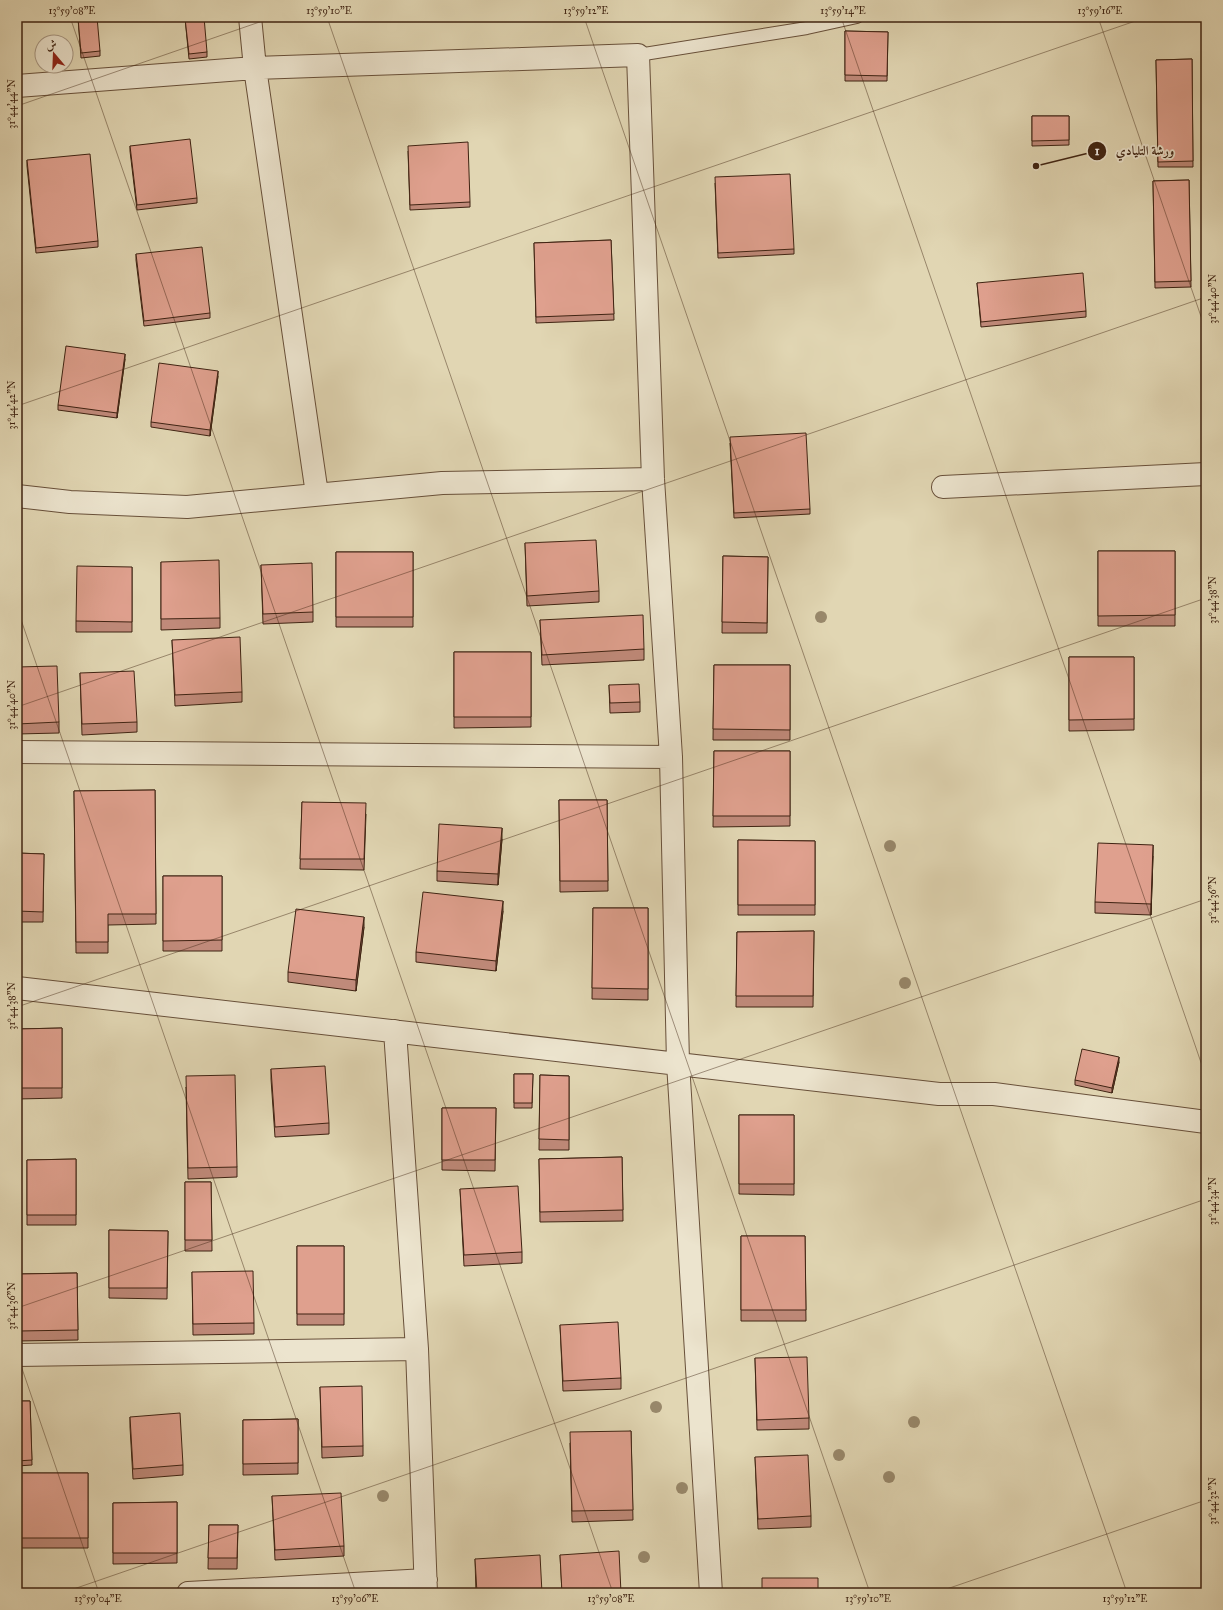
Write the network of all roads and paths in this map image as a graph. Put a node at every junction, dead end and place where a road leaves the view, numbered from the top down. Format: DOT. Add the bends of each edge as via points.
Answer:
graph roads {
  1 [pos="250,17"];
  2 [pos="857,17"];
  3 [pos="638,55"];
  4 [pos="255,68"];
  5 [pos="17,86"];
  6 [pos="1206,474"];
  7 [pos="653,479"];
  8 [pos="943,487"];
  9 [pos="317,494"];
  10 [pos="17,496"];
  11 [pos="17,752"];
  12 [pos="671,757"];
  13 [pos="17,988"];
  14 [pos="395,1031"];
  15 [pos="678,1063"];
  16 [pos="1206,1122"];
  17 [pos="417,1349"];
  18 [pos="17,1355"];
  19 [pos="426,1587"];
  20 [pos="188,1593"];
  21 [pos="711,1593"];
  1 -- 4 [label="street"];
  2 -- 3 [label="lane" via="807,28"];
  3 -- 4 [label="street"];
  3 -- 7 [label="street"];
  4 -- 5 [label="street"];
  4 -- 9 [label="street"];
  6 -- 8 [label="street"];
  7 -- 9 [label="street" via="442,483"];
  7 -- 12 [label="street"];
  9 -- 10 [label="street" via="187,507 70,502"];
  11 -- 12 [label="street"];
  12 -- 15 [label="street"];
  13 -- 14 [label="street"];
  14 -- 15 [label="street"];
  14 -- 17 [label="street"];
  15 -- 16 [label="street" via="939,1094 994,1094"];
  15 -- 21 [label="street"];
  17 -- 18 [label="street"];
  17 -- 19 [label="street"];
  19 -- 20 [label="street"];
}
